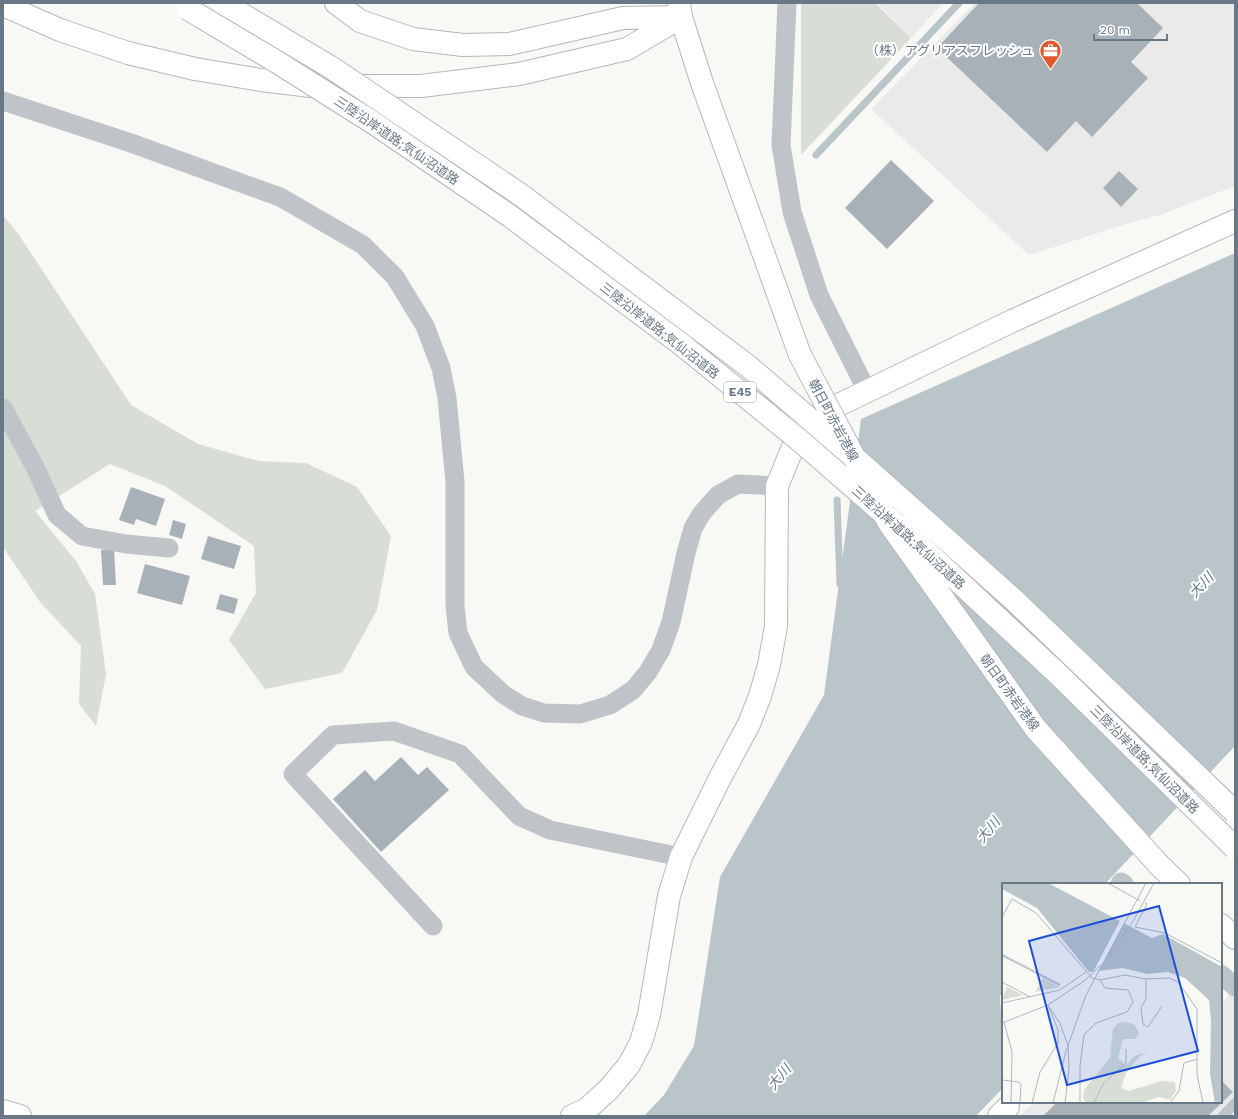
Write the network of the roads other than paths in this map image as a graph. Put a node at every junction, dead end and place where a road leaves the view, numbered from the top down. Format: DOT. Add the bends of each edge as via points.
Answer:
graph roads {
  1 [pos="223,3"];
  2 [pos="336,3"];
  3 [pos="787,3"];
  4 [pos="3,5"];
  5 [pos="183,6"];
  6 [pos="680,10"];
  7 [pos="3,101"];
  8 [pos="1235,221"];
  9 [pos="867,391"];
  10 [pos="3,408"];
  11 [pos="777,486"];
  12 [pos="169,548"];
  13 [pos="1235,812"];
  14 [pos="1235,848"];
  15 [pos="681,857"];
  16 [pos="1177,883"];
  17 [pos="433,926"];
  18 [pos="1222,926"];
  19 [pos="1235,938"];
  20 [pos="1222,975"];
  21 [pos="1235,987"];
  22 [pos="1235,1103"];
  23 [pos="3,1111"];
  24 [pos="20,1116"];
  25 [pos="572,1116"];
  26 [pos="1222,1116"];
  1 -- 13 [label="main road, 三陸沿岸道路;気仙沼道路 / E45, bridge" via="332,68 521,195 748,366 1014,599"];
  2 -- 6 [label="main road" via="360,21 413,40 463,45 509,44 623,18"];
  3 -- 9 [label="street" via="781,145 792,212 819,295"];
  4 -- 6 [label="main road" via="60,30 128,53 195,69 311,86 421,86 519,74 627,49"];
  5 -- 14 [label="main road, 三陸沿岸道路;気仙沼道路 / E45, bridge" via="372,122 510,216 681,344 798,439 913,539 1060,676"];
  6 -- 16 [label="main road, 朝日町赤岩港線, bridge" via="702,83 800,355 885,516 1036,729"];
  7 -- 11 [label="street" via="280,197 363,244 395,277 425,326 441,368 447,398 455,482 455,606 458,632 474,667 503,694 522,706 544,713 580,714 610,705 633,690 661,650 671,622 691,534 702,513 718,495 738,484"];
  8 -- 9 [label="main road" via="1012,321"];
  9 -- 11 [label="main road" via="822,413 803,430 795,442"];
  10 -- 12 [label="street" via="57,515 82,536"];
  11 -- 15 [label="main road" via="776,626 770,665 749,724"];
  15 -- 17 [label="street" via="550,830 519,816 460,754 394,731 333,735 293,774"];
  15 -- 25 [label="main road" via="668,896 649,1015 641,1042 629,1065 609,1089 587,1109"];
  18 -- 19 [label="main road"];
  20 -- 21 [label="street"];
  22 -- 26 [label="lane"];
  23 -- 24 [label="main road"];
}
